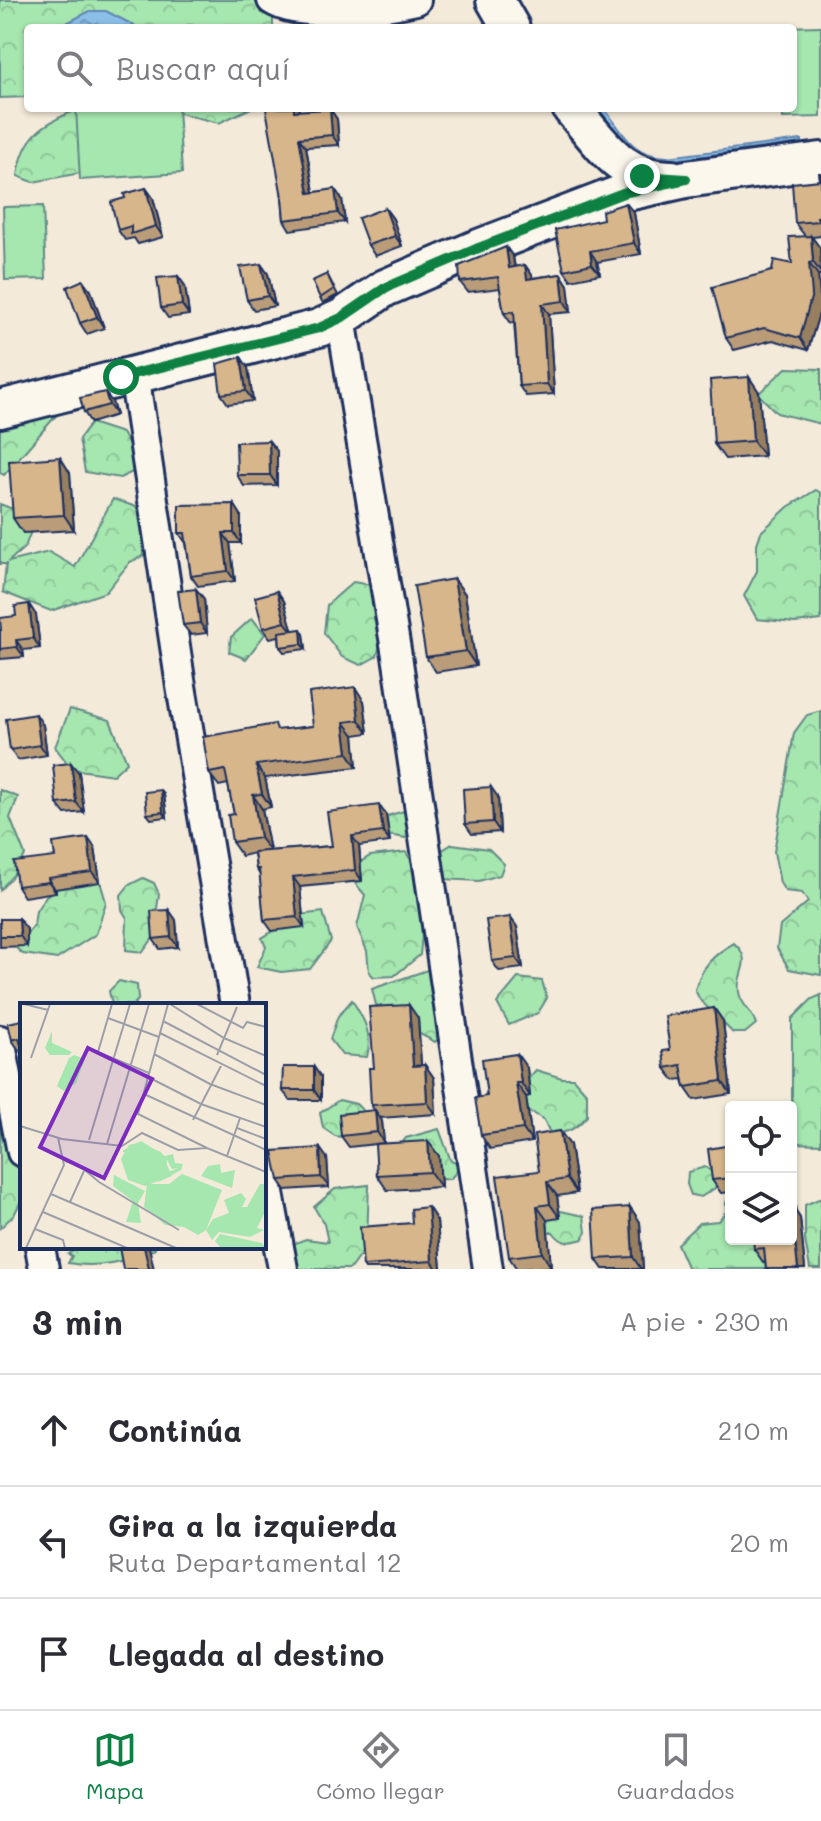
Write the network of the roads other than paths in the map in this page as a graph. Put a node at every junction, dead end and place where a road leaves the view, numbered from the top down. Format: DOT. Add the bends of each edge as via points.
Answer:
graph roads {
  1 [pos="272,0"];
  2 [pos="416,0"];
  3 [pos="495,0"];
  4 [pos="509,24"];
  5 [pos="574,112"];
  6 [pos="821,161"];
  7 [pos="686,179"];
  8 [pos="341,318"];
  9 [pos="134,374"];
  10 [pos="0,409"];
  11 [pos="235,1003"];
  12 [pos="0,1040"];
  13 [pos="4,1075"];
  14 [pos="20,1143"];
  15 [pos="266,1177"];
  16 [pos="40,1249"];
  17 [pos="44,1269"];
  18 [pos="283,1269"];
  19 [pos="488,1269"];
  1 -- 2 [label="street" via="334,10"];
  3 -- 4 [label="main road"];
  5 -- 7 [label="main road" via="629,170"];
  6 -- 7 [label="main road"];
  7 -- 8 [label="main road" via="623,193 476,249 385,288"];
  8 -- 9 [label="main road"];
  8 -- 19 [label="street"];
  9 -- 10 [label="main road"];
  9 -- 11 [label="street"];
  12 -- 13 [label="street"];
  13 -- 14 [label="street"];
  15 -- 18 [label="street"];
  16 -- 17 [label="street"];
}
